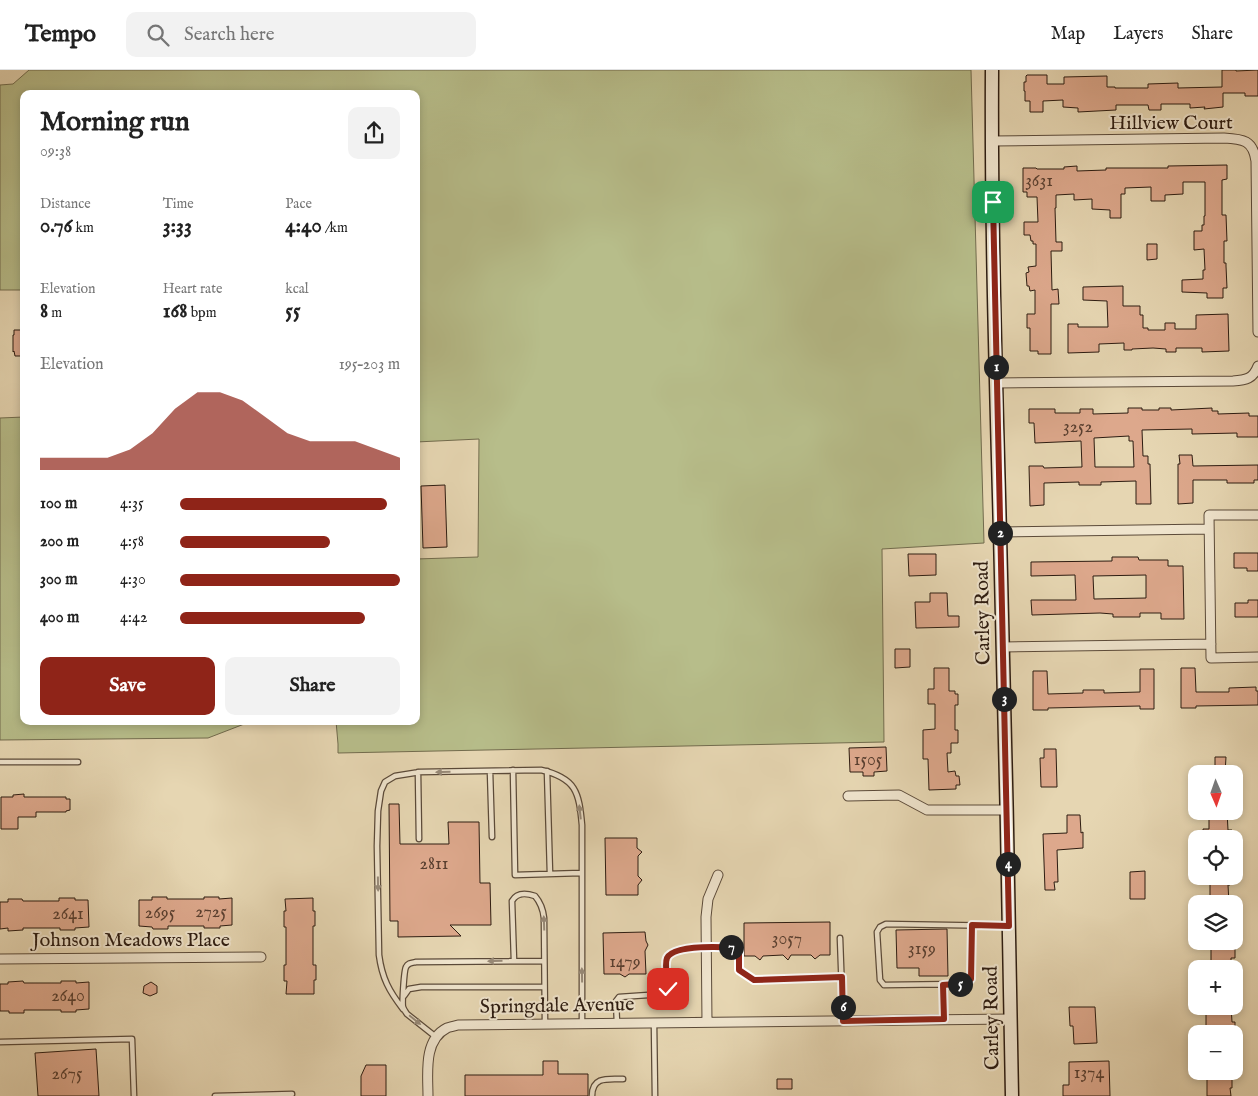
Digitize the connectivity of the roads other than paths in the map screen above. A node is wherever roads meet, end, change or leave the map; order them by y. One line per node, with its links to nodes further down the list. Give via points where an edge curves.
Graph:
1 (992, 70): 2 (street, Carley Road)
2 (992, 141): 3 (street, Hillview Court, via 1224,138 1248,143 1256,161); 5 (street, Carley Road)
3 (1258, 332)
4 (1258, 366): 5 (street, via 1251,377 1233,381)
5 (996, 383): 8 (street, Carley Road)
6 (1258, 515): 7 (street, via 1209,515)
7 (1209, 529): 8 (street); 9 (street)
8 (1000, 532): 10 (street, Carley Road)
9 (1211, 644): 10 (street); 11 (street, via 1211,658)
10 (1003, 647): 19 (street, Carley Road)
11 (1258, 657)
12 (0, 762): 13 (lane)
13 (78, 762)
14 (513, 770): 15 (lane); 16 (lane); 23 (lane, via 515,874)
15 (490, 771): 17 (lane, one-way to 17); 20 (lane)
16 (547, 771): 22 (lane, one-way to 16, via 582,825 577,795 565,779); 23 (lane)
17 (418, 772): 21 (lane); 37 (lane, one-way to 37, via 395,776 385,782 378,811 381,967 387,987)
18 (848, 796): 19 (street, via 899,796 927,810)
19 (1007, 810): 26 (street, Carley Road)
20 (492, 838)
21 (419, 840)
22 (581, 873): 23 (lane); 45 (lane, one-way to 22)
23 (550, 874)
24 (718, 875): 28 (street, via 708,899)
25 (972, 925): 26 (lane); 34 (lane, via 971,979 960,984); 34 (lane, via 886,924 877,932 880,980 884,984)
26 (1009, 926): 38 (street, Carley Road)
27 (840, 938): 33 (lane)
28 (706, 946): 33 (lane, via 739,948 739,970 754,980); 41 (street); 42 (lane, via 669,955 666,959 668,989 663,994 618,997)
29 (261, 957): 30 (street, Johnson Meadows Place)
30 (0, 959)
31 (544, 960): 32 (lane); 32 (lane, one-way to 32, via 544,918 540,901 535,896 520,894 512,901); 35 (lane)
32 (514, 961): 36 (lane, one-way to 36, via 410,963 404,972)
33 (842, 977): 40 (lane)
34 (943, 985): 39 (lane)
35 (544, 987): 36 (lane, via 421,987 409,989); 44 (lane)
36 (404, 997): 37 (lane)
37 (404, 1009): 46 (lane, one-way to 46)
38 (1011, 1018): 39 (street, Springdale Avenue); 55 (street, Carley Road)
39 (944, 1019): 40 (street, Springdale Avenue)
40 (843, 1021): 41 (street, Springdale Avenue)
41 (707, 1022): 43 (street, Springdale Avenue)
42 (617, 1023): 43 (street, Springdale Avenue); 45 (street, Springdale Avenue)
43 (654, 1023): 54 (lane)
44 (545, 1024): 45 (street, Springdale Avenue); 46 (street, Springdale Avenue, via 458,1025 445,1029)
45 (582, 1024)
46 (436, 1038): 52 (street, via 428,1061)
47 (0, 1042): 50 (lane, via 132,1040)
48 (623, 1079): 53 (lane, via 598,1081)
49 (292, 1094): 51 (lane)
50 (134, 1096)
51 (215, 1096)
52 (428, 1096)
53 (592, 1096)
54 (656, 1096)
55 (1012, 1096)

